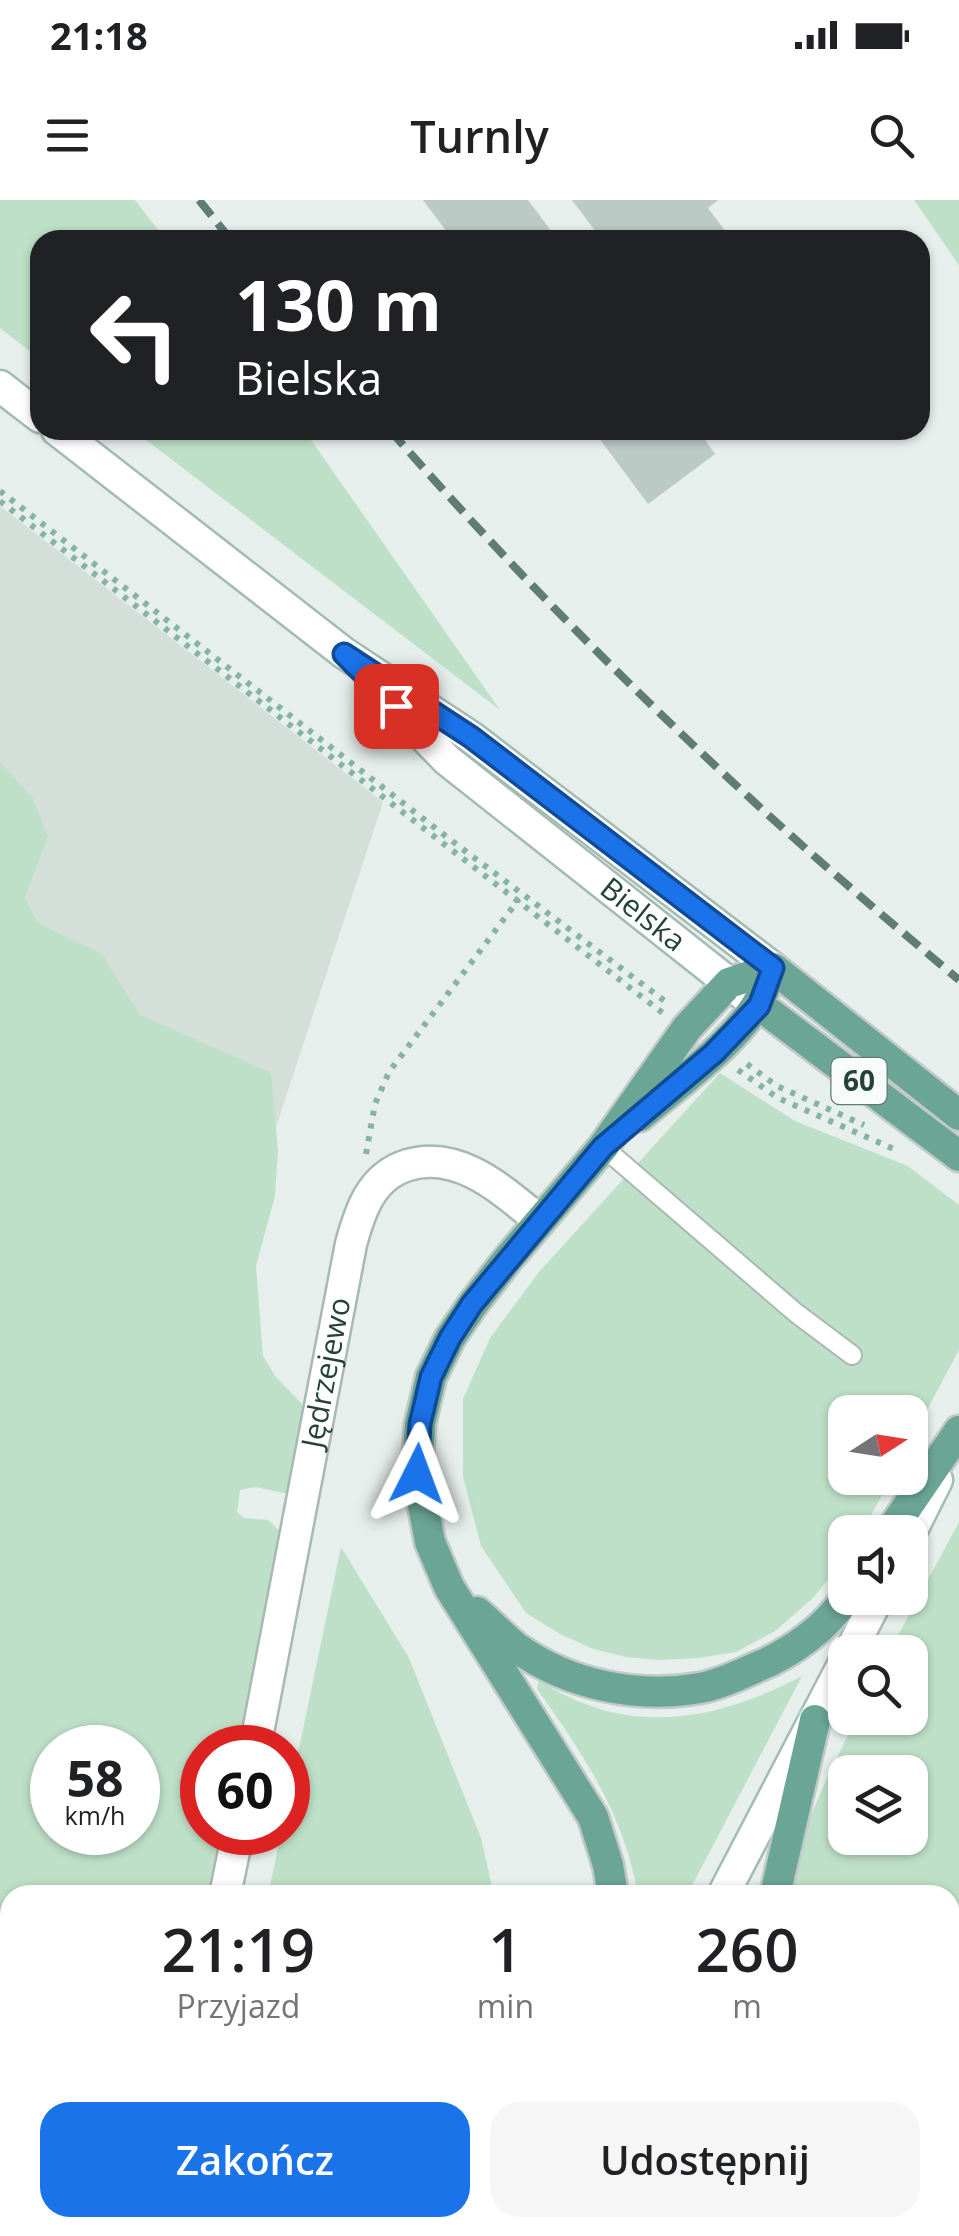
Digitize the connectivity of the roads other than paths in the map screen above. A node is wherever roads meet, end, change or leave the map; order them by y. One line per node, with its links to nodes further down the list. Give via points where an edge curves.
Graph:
1 (0, 386): 2 (main road)
2 (30, 409)
3 (70, 440): 4 (main road, Bielska / 60)
4 (344, 654): 5 (main road, Bielska / 60, via 471,737); 6 (main road, Bielska / 60, via 447,760)
5 (773, 968): 6 (main road); 7 (main road); 8 (main road, Bielska / 60)
6 (728, 983): 7 (main road, Bielska / 60); 9 (main road)
7 (759, 1006): 9 (main road); 10 (main road, Bielska / 60)
8 (959, 1115)
9 (603, 1147): 11 (main road); 12 (lane)
10 (959, 1156)
11 (540, 1221): 16 (main road, via 472,1304 431,1377 417,1474 430,1542); 20 (main road, Jędrzejewo, via 486,1180 443,1161 398,1168 375,1186 351,1244)
12 (852, 1355)
13 (959, 1434): 14 (main road); 15 (main road)
14 (902, 1515)
15 (919, 1515)
16 (449, 1586): 17 (main road, via 518,1648 582,1680 621,1690 702,1688 781,1657); 23 (main road, via 592,1817)
17 (835, 1615)
18 (828, 1695): 19 (main road)
19 (815, 1720): 24 (main road); 25 (main road)
20 (259, 1725)
21 (234, 1855): 22 (main road)
22 (228, 1885)
23 (611, 1885)
24 (727, 1885)
25 (777, 1885)

